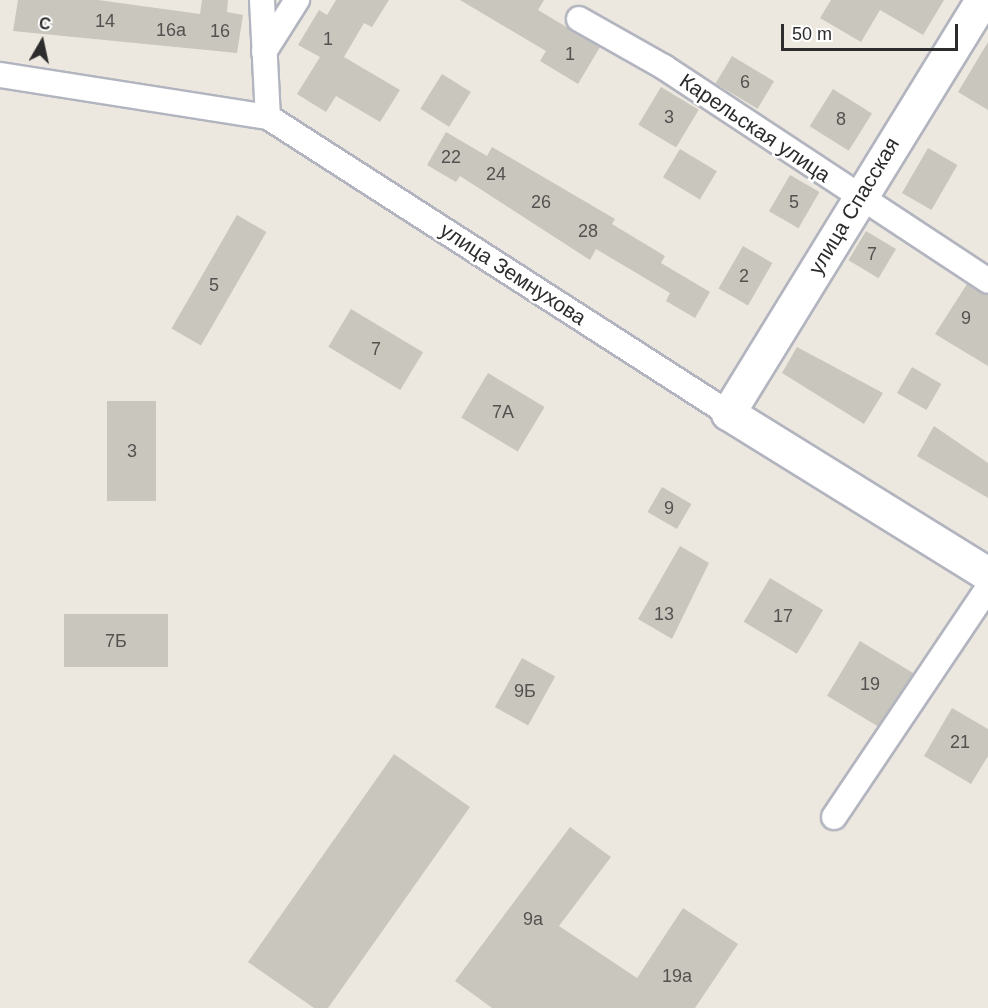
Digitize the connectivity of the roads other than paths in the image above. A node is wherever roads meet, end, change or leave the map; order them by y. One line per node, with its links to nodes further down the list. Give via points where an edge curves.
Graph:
1 (262, 0): 5 (street)
2 (297, 0): 5 (street)
3 (981, 3): 8 (street, улица Спасская)
4 (579, 18): 8 (street, Карельская улица, via 664,67)
5 (264, 52): 7 (street)
6 (0, 75): 7 (street, улица Земнухова)
7 (268, 117): 10 (street, улица Земнухова)
8 (857, 197): 9 (street, Карельская улица); 10 (street, улица Спасская)
9 (988, 281)
10 (728, 413): 11 (street, улица Земнухова)
11 (988, 574)
12 (988, 588): 13 (street)
13 (834, 818)

